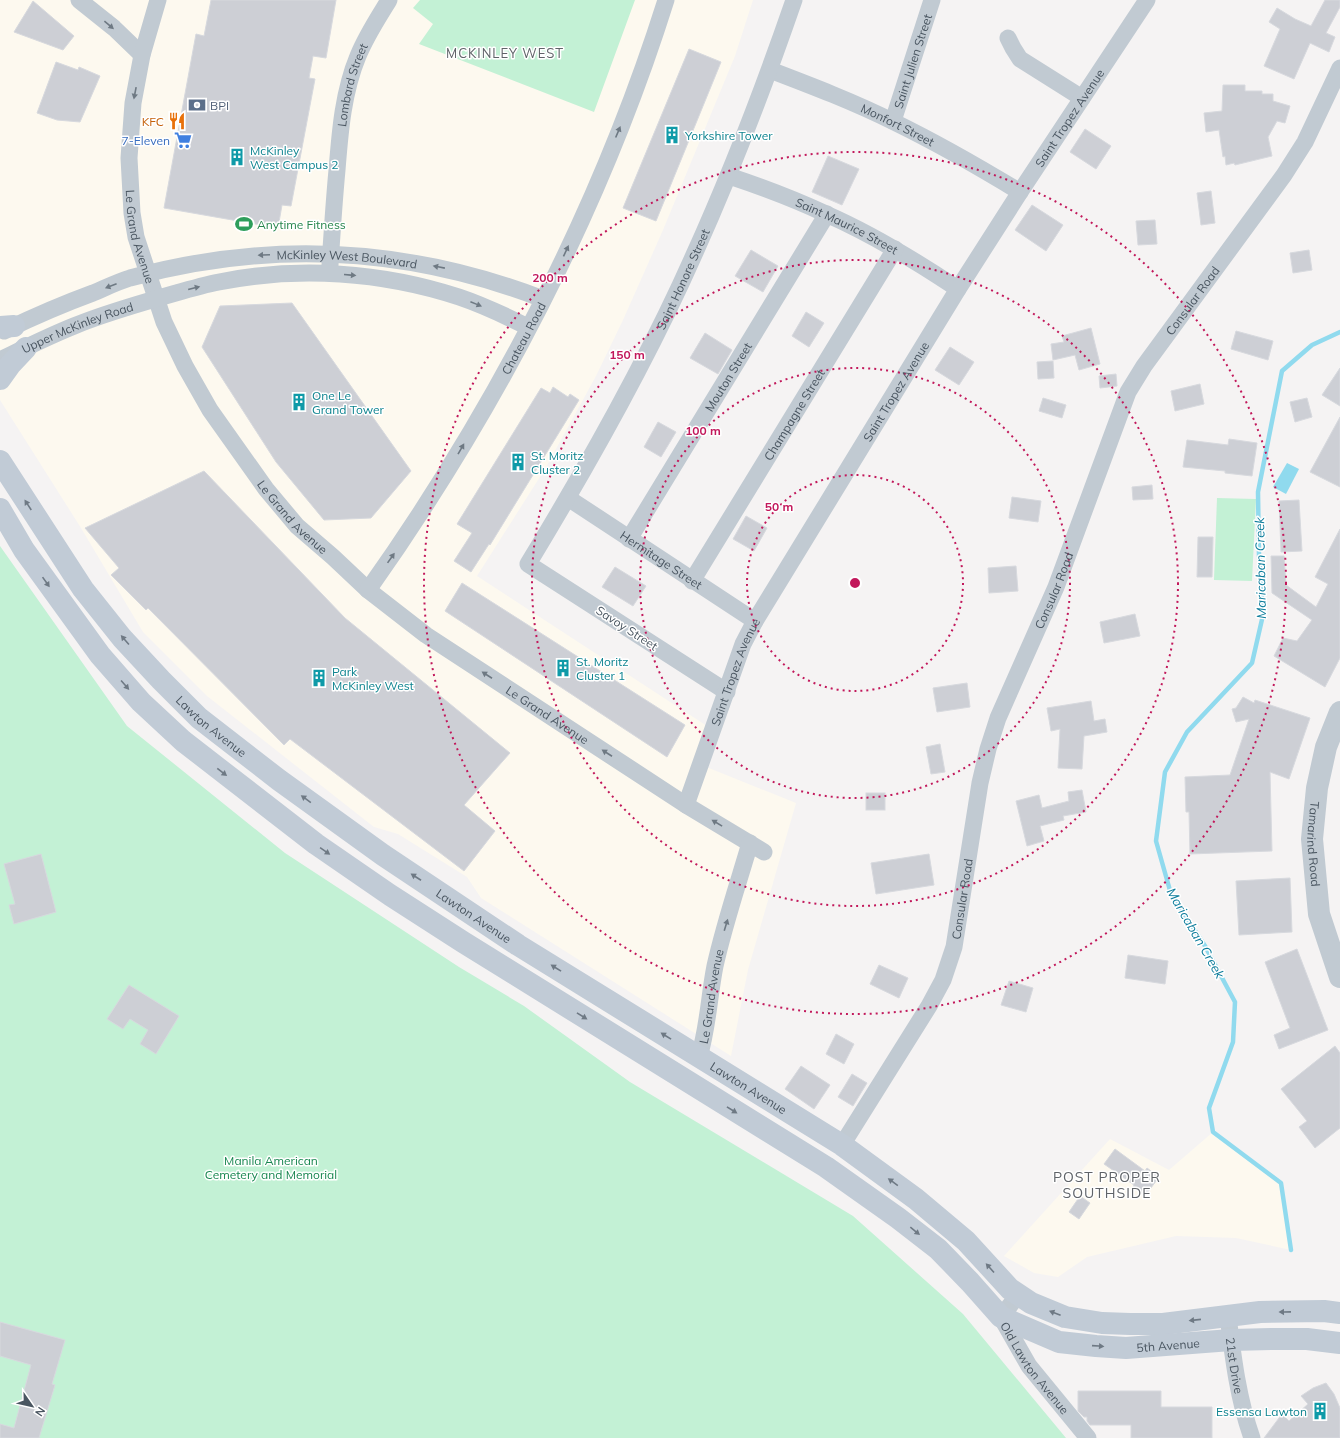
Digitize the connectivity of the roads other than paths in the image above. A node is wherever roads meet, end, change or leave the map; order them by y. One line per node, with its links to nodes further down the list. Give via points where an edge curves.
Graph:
1 (79, 0): 9 (street, one-way to 9)
2 (158, 0): 9 (street, Le Grand Avenue)
3 (389, 0): 18 (street, Lombard Street, via 360,50 349,86 340,127)
4 (666, 0): 23 (street, Chateau Road, one-way to 4, via 590,199 625,114)
5 (794, 0): 11 (street, Saint Honore Street)
6 (932, 0): 13 (street, Saint Julien Street)
7 (1147, 0): 12 (street, Saint Tropez Avenue)
8 (1008, 38): 12 (street, via 1020,59)
9 (142, 55): 20 (street, Le Grand Avenue, one-way to 20, via 133,104 129,158 132,213 138,248)
10 (1340, 68): 42 (street, Consular Road, via 1305,142 1284,175 1144,366 1128,392 1056,587 998,718 980,783 954,947 942,980 929,1006)
11 (770, 70): 13 (street, Monfort Street); 14 (street, Saint Honore Street)
12 (1082, 98): 15 (street, Saint Tropez Avenue)
13 (893, 121): 15 (street, Monfort Street)
14 (729, 176): 16 (street, Saint Maurice Street); 30 (street, Saint Honore Street, via 654,340)
15 (1020, 192): 21 (street, Saint Tropez Avenue)
16 (827, 214): 17 (street, Saint Maurice Street); 32 (street, Mouton Street)
17 (895, 249): 21 (street, Saint Maurice Street); 34 (street, Champagne Street)
18 (330, 254): 19 (street, Lombard Street); 20 (street, McKinley West Boulevard, one-way to 20, via 252,256); 23 (street, McKinley West Boulevard, one-way to 18, via 454,270 392,259)
19 (330, 273): 22 (street, McKinley West Boulevard, one-way to 19, via 184,290 256,276); 24 (street, McKinley West Boulevard, one-way to 24, via 374,277 417,285 460,297)
20 (148, 274): 22 (street, Le Grand Avenue); 25 (street, one-way to 25, via 121,282)
21 (958, 289): 36 (street, Saint Tropez Avenue)
22 (156, 299): 26 (street, Upper McKinley Road, via 76,325); 35 (street, Le Grand Avenue, via 185,366 210,410 266,489 297,526)
23 (543, 299): 24 (street, Chateau Road)
24 (528, 327): 35 (street, Chateau Road, one-way to 24, via 459,452)
25 (5, 329)
26 (26, 348): 27 (street, Upper McKinley Road); 28 (main road)
27 (0, 360)
28 (0, 379)
29 (2, 462): 41 (main road, Lawton Avenue, one-way to 29, via 518,944 383,855 199,718 122,638 83,589)
30 (568, 498): 32 (street, Hermitage Street); 33 (street, Saint Honore Street)
31 (0, 509): 46 (main road, one-way to 46, via 24,550 100,655 141,702 183,741 354,871 463,942 826,1167 938,1249)
32 (629, 539): 34 (street, Hermitage Street)
33 (528, 564): 37 (street, Savoy Street)
34 (692, 581): 36 (street, Hermitage Street)
35 (368, 590): 39 (street, Le Grand Avenue, one-way to 35, via 426,635)
36 (755, 621): 37 (street, Saint Tropez Avenue, via 743,644)
37 (727, 692): 39 (street, Saint Tropez Avenue)
38 (1340, 712): 40 (street, Tamarind Road, via 1326,747 1317,788 1312,839 1319,914)
39 (686, 805): 41 (street, Le Grand Avenue, one-way to 39, via 721,941 757,847)
40 (1340, 977)
41 (699, 1057): 42 (main road, Lawton Avenue)
42 (842, 1145): 43 (main road, Lawton Avenue, one-way to 42, via 966,1241 916,1199)
43 (1018, 1295): 45 (main road, 5th Avenue, one-way to 43, via 1163,1324 1102,1323 1065,1317 1031,1304); 46 (street, Old Lawton Avenue)
44 (1340, 1313): 45 (main road, 5th Avenue, one-way to 45, via 1260,1312)
45 (1228, 1316): 47 (street, 21st Drive)
46 (1001, 1317): 47 (main road, 5th Avenue, one-way to 47, via 1059,1342 1074,1344 1126,1348); 49 (street, Old Lawton Avenue, via 1029,1366)
47 (1231, 1340): 48 (main road, 5th Avenue, via 1307,1339); 50 (street, 21st Drive, via 1246,1422)
48 (1340, 1343)
49 (1088, 1438)
50 (1252, 1438)

